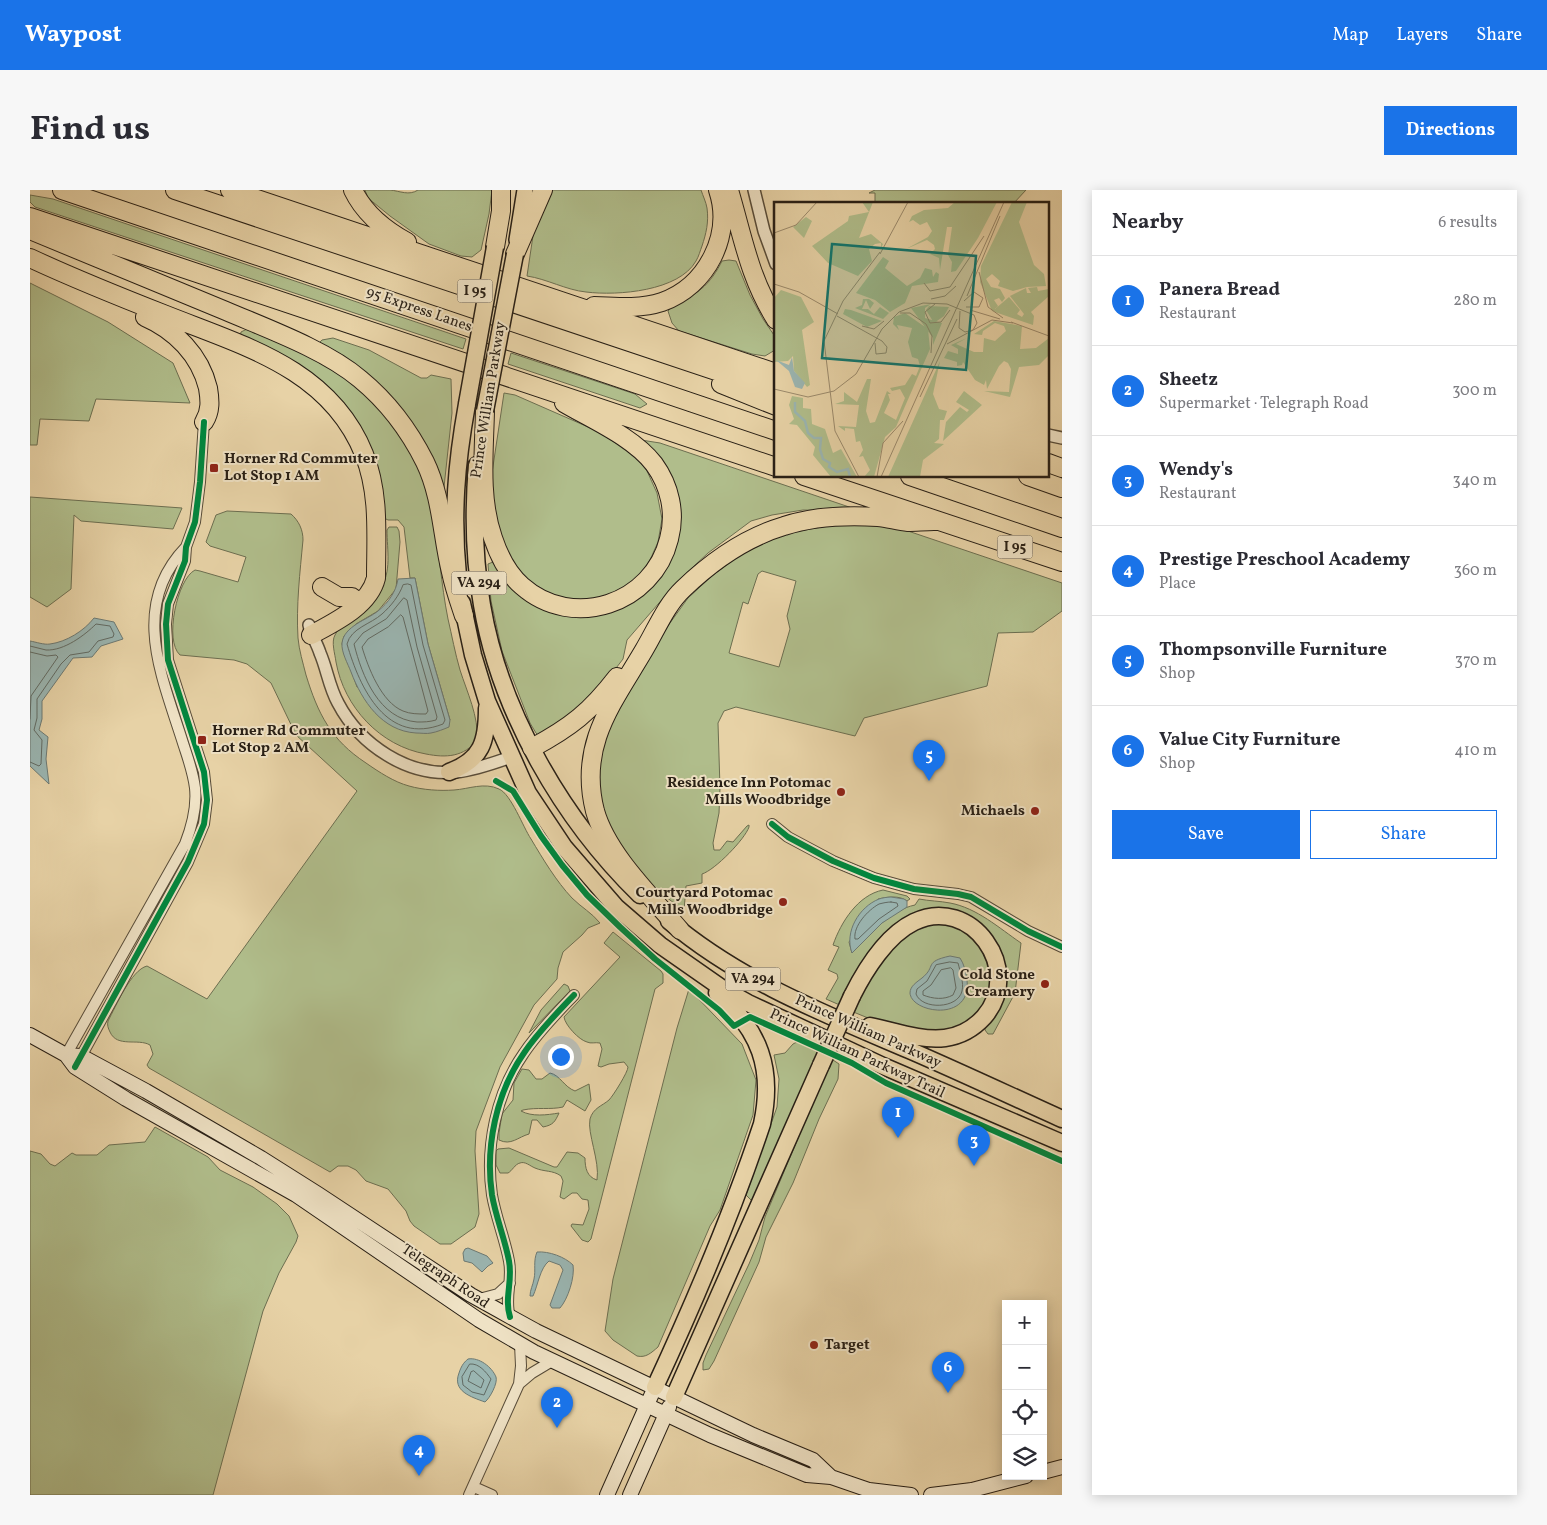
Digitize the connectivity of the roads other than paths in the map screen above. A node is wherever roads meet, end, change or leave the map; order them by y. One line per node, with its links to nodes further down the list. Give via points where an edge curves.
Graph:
1 (62, 190): 29 (highway, 95 Express Lanes)
2 (175, 190): 21 (highway, I 95)
3 (230, 190): 18 (highway)
4 (354, 190): 18 (highway, via 366,209 386,229)
5 (501, 190): 14 (highway)
6 (506, 190): 14 (main road, Prince William Parkway / VA 294)
7 (525, 190): 15 (main road, Prince William Parkway / VA 294)
8 (543, 190): 15 (highway)
9 (718, 190): 20 (highway, via 723,220 718,245 703,272 676,295 653,304 614,307 594,306)
10 (729, 190): 22 (highway, via 749,266)
11 (754, 190): 17 (street)
12 (30, 217): 24 (highway)
13 (30, 230): 49 (highway, via 320,353 360,378 404,426 426,465 438,500 451,573)
14 (495, 247): 49 (highway, Prince William Parkway / VA 294, bridge, via 459,450 456,484 456,550)
15 (515, 254): 27 (highway, Prince William Parkway / VA 294, bridge)
16 (30, 258): 19 (highway)
17 (774, 258)
18 (445, 261): 20 (highway)
19 (86, 284): 28 (highway, via 163,326 191,352 204,375 209,393 209,413); 45 (highway, via 274,359 326,397 358,439 372,477)
20 (535, 292): 23 (highway)
21 (547, 315): 25 (highway, I 95); 26 (highway)
22 (774, 317)
23 (774, 372)
24 (531, 384): 27 (highway, via 635,445 663,478 672,516 667,549 655,572 641,587 625,597 584,608 558,606 534,594 513,577 493,538 486,509); 33 (highway)
25 (774, 390)
26 (774, 405)
27 (485, 411): 52 (highway, Prince William Parkway / VA 294, via 475,495 478,577 496,663)
28 (204, 422): 43 (street, via 197,514)
29 (774, 430)
30 (1049, 435): 31 (street)
31 (1062, 438)
32 (1049, 463): 34 (highway)
33 (774, 466)
34 (1062, 468)
35 (810, 478): 40 (highway, I 95)
36 (916, 478): 41 (highway)
37 (944, 478): 41 (highway)
38 (1034, 478): 39 (highway)
39 (1062, 488)
40 (934, 520): 44 (highway, I 95); 48 (highway, via 908,522 880,517 831,516 777,528 747,541 712,563 681,591)
41 (1041, 521): 42 (highway)
42 (1062, 528)
43 (186, 547): 62 (street, via 164,578 154,623 158,664 193,775 196,797 193,822 185,844); 63 (street, via 185,561 168,604 166,650 204,772 204,824 188,862)
44 (1062, 562)
45 (376, 564): 47 (highway); 50 (highway, via 376,578 370,593 356,606)
46 (322, 587): 47 (highway, via 339,597)
47 (352, 597): 50 (highway)
48 (665, 614): 52 (highway, via 585,715 558,735); 56 (highway, via 606,714 595,742 592,797 606,838 619,858)
49 (464, 616): 51 (highway, Prince William Parkway / VA 294)
50 (316, 627): 54 (street, via 320,652 337,702 361,734 384,753 409,766 424,771)
51 (487, 701): 53 (highway, Prince William Parkway / VA 294); 54 (highway, via 487,729 481,748 468,763)
52 (532, 748): 53 (highway); 56 (highway, Prince William Parkway / VA 294, via 570,812 594,844 627,882)
53 (511, 758): 54 (street); 57 (highway, Prince William Parkway / VA 294, via 528,793 564,847 616,907)
54 (449, 772)
55 (772, 824): 58 (street, via 788,837 833,861 874,878 914,889 971,897)
56 (680, 930): 60 (highway, Prince William Parkway / VA 294, via 757,982)
57 (660, 945): 65 (highway, Prince William Parkway / VA 294, via 723,988 772,1015); 74 (highway, via 744,1020 761,1054 766,1095 762,1124 733,1207 696,1299)
58 (1062, 947)
59 (574, 995): 66 (street, via 523,1054 506,1085 495,1121 492,1188 510,1264)
60 (833, 1018): 64 (highway, Prince William Parkway / VA 294); 75 (highway, bridge, via 910,1034 939,1038 958,1035 979,1022 991,1007 998,986 997,964 988,944 975,929 945,916 924,918 905,927 865,971 852,996 821,1065)
61 (30, 1035): 62 (main road, Telegraph Road)
62 (66, 1055): 63 (main road, Telegraph Road)
63 (78, 1062): 67 (main road, Telegraph Road, via 146,1091 269,1163); 69 (main road, Telegraph Road, via 126,1099 289,1191)
64 (1062, 1119)
65 (1062, 1143)
66 (510, 1283): 68 (street, via 498,1294); 70 (street, via 507,1305)
67 (457, 1286): 68 (main road, Telegraph Road); 69 (main road)
68 (479, 1299): 70 (main road, Telegraph Road)
69 (448, 1300): 71 (main road, Telegraph Road)
70 (510, 1317): 74 (main road, Telegraph Road)
71 (520, 1344): 72 (main road, Telegraph Road); 73 (street)
72 (552, 1361): 73 (street); 76 (main road, Telegraph Road)
73 (519, 1384): 82 (street)
74 (655, 1387): 75 (main road, Telegraph Road); 76 (main road)
75 (674, 1397): 77 (main road); 80 (main road, Telegraph Road, via 813,1460)
76 (646, 1405): 77 (main road, Telegraph Road); 84 (main road)
77 (666, 1414): 80 (main road, Telegraph Road, via 807,1475); 85 (main road)
78 (1062, 1468): 79 (main road)
79 (1047, 1471)
80 (831, 1477): 86 (main road, Telegraph Road, via 869,1490)
81 (1011, 1480): 87 (main road)
82 (471, 1491): 83 (street)
83 (492, 1495)
84 (607, 1495)
85 (630, 1495)
86 (912, 1495)
87 (939, 1495)

